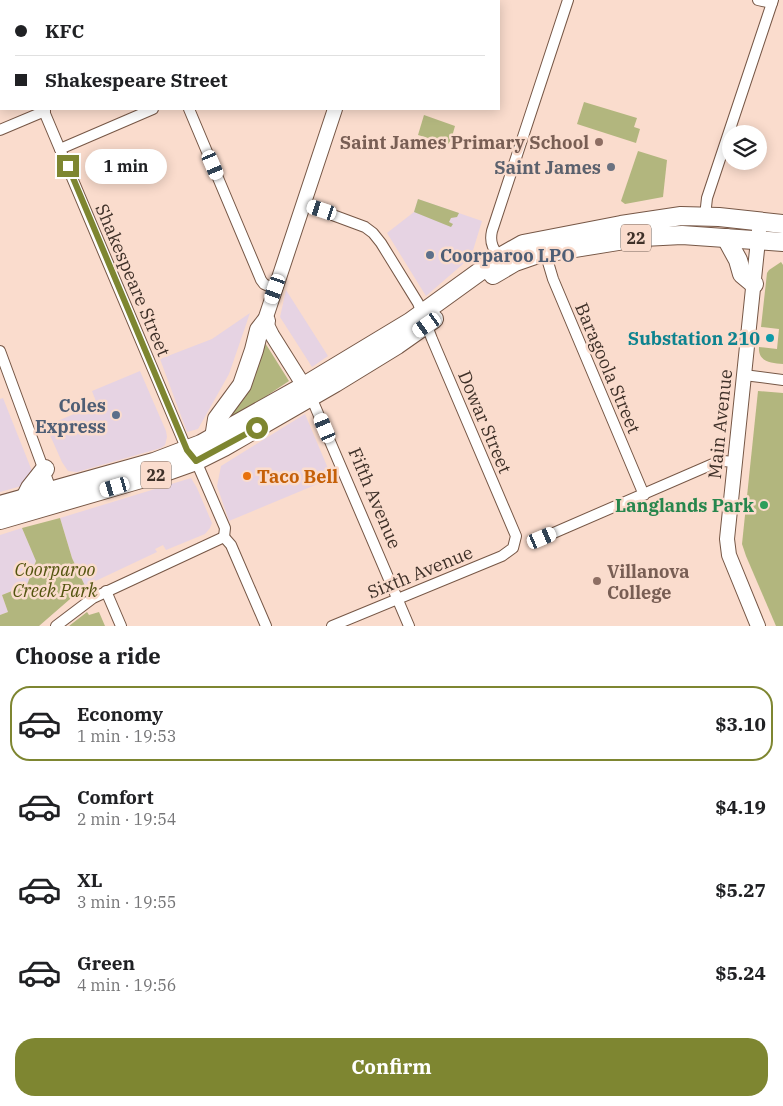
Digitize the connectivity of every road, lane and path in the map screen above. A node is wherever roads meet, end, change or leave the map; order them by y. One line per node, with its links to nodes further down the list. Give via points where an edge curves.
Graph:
1 (568, 0): 18 (street, via 492,231 491,243)
2 (758, 0): 3 (street)
3 (772, 2): 11 (street, via 707,198)
4 (44, 110): 8 (street); 9 (street, Shakespeare Street)
5 (151, 110): 9 (street)
6 (335, 110): 10 (street)
7 (191, 111): 20 (street, via 261,280)
8 (0, 130)
9 (60, 149): 28 (street, Shakespeare Street)
10 (303, 204): 20 (street); 21 (street, Dowar Street, via 360,224 373,233)
11 (704, 216): 12 (highway, 22); 18 (highway, 22, via 666,218 530,242 516,247)
12 (760, 221): 13 (highway, 22); 15 (street, Main Avenue)
13 (783, 224)
14 (726, 238): 15 (highway, 22); 17 (highway, 22, via 664,235); 19 (highway, via 742,274)
15 (758, 240): 16 (highway, 22); 19 (street, Main Avenue)
16 (783, 242)
17 (545, 252): 18 (highway, 22); 31 (street, Baragoola Street, via 553,279)
18 (503, 262): 21 (highway, 22)
19 (754, 284): 24 (street, Main Avenue)
20 (275, 289): 22 (street)
21 (425, 319): 26 (highway, 22, via 397,345); 38 (street, Dowar Street, via 513,528)
22 (266, 321): 26 (street); 27 (highway, via 259,330 242,385 217,419)
23 (0, 351): 30 (street)
24 (744, 375): 25 (street); 29 (street, Main Avenue)
25 (783, 380)
26 (307, 391): 27 (highway, 22); 28 (highway, 22, via 224,447); 40 (street, Fifth Avenue)
27 (214, 438): 28 (highway, 22)
28 (192, 456): 32 (highway, 22, via 164,472); 36 (street, Shakespeare Street, via 225,528)
29 (735, 462): 31 (street, via 715,463); 46 (street, Main Avenue, via 727,547)
30 (44, 469): 32 (street); 33 (highway)
31 (644, 495): 37 (street)
32 (54, 497): 33 (highway, 22); 35 (highway, 22)
33 (25, 498): 34 (highway, 22)
34 (0, 505)
35 (0, 520)
36 (224, 537): 39 (street); 43 (street, Shakespeare Street, via 231,545)
37 (542, 538)
38 (516, 543): 40 (street, Sixth Avenue, via 502,556)
39 (106, 591): 41 (street, via 83,604); 42 (street)
40 (397, 598): 44 (street, Sixth Avenue); 45 (street, Fifth Avenue)
41 (56, 626)
42 (120, 626)
43 (266, 626)
44 (332, 626)
45 (409, 626)
46 (758, 626)

